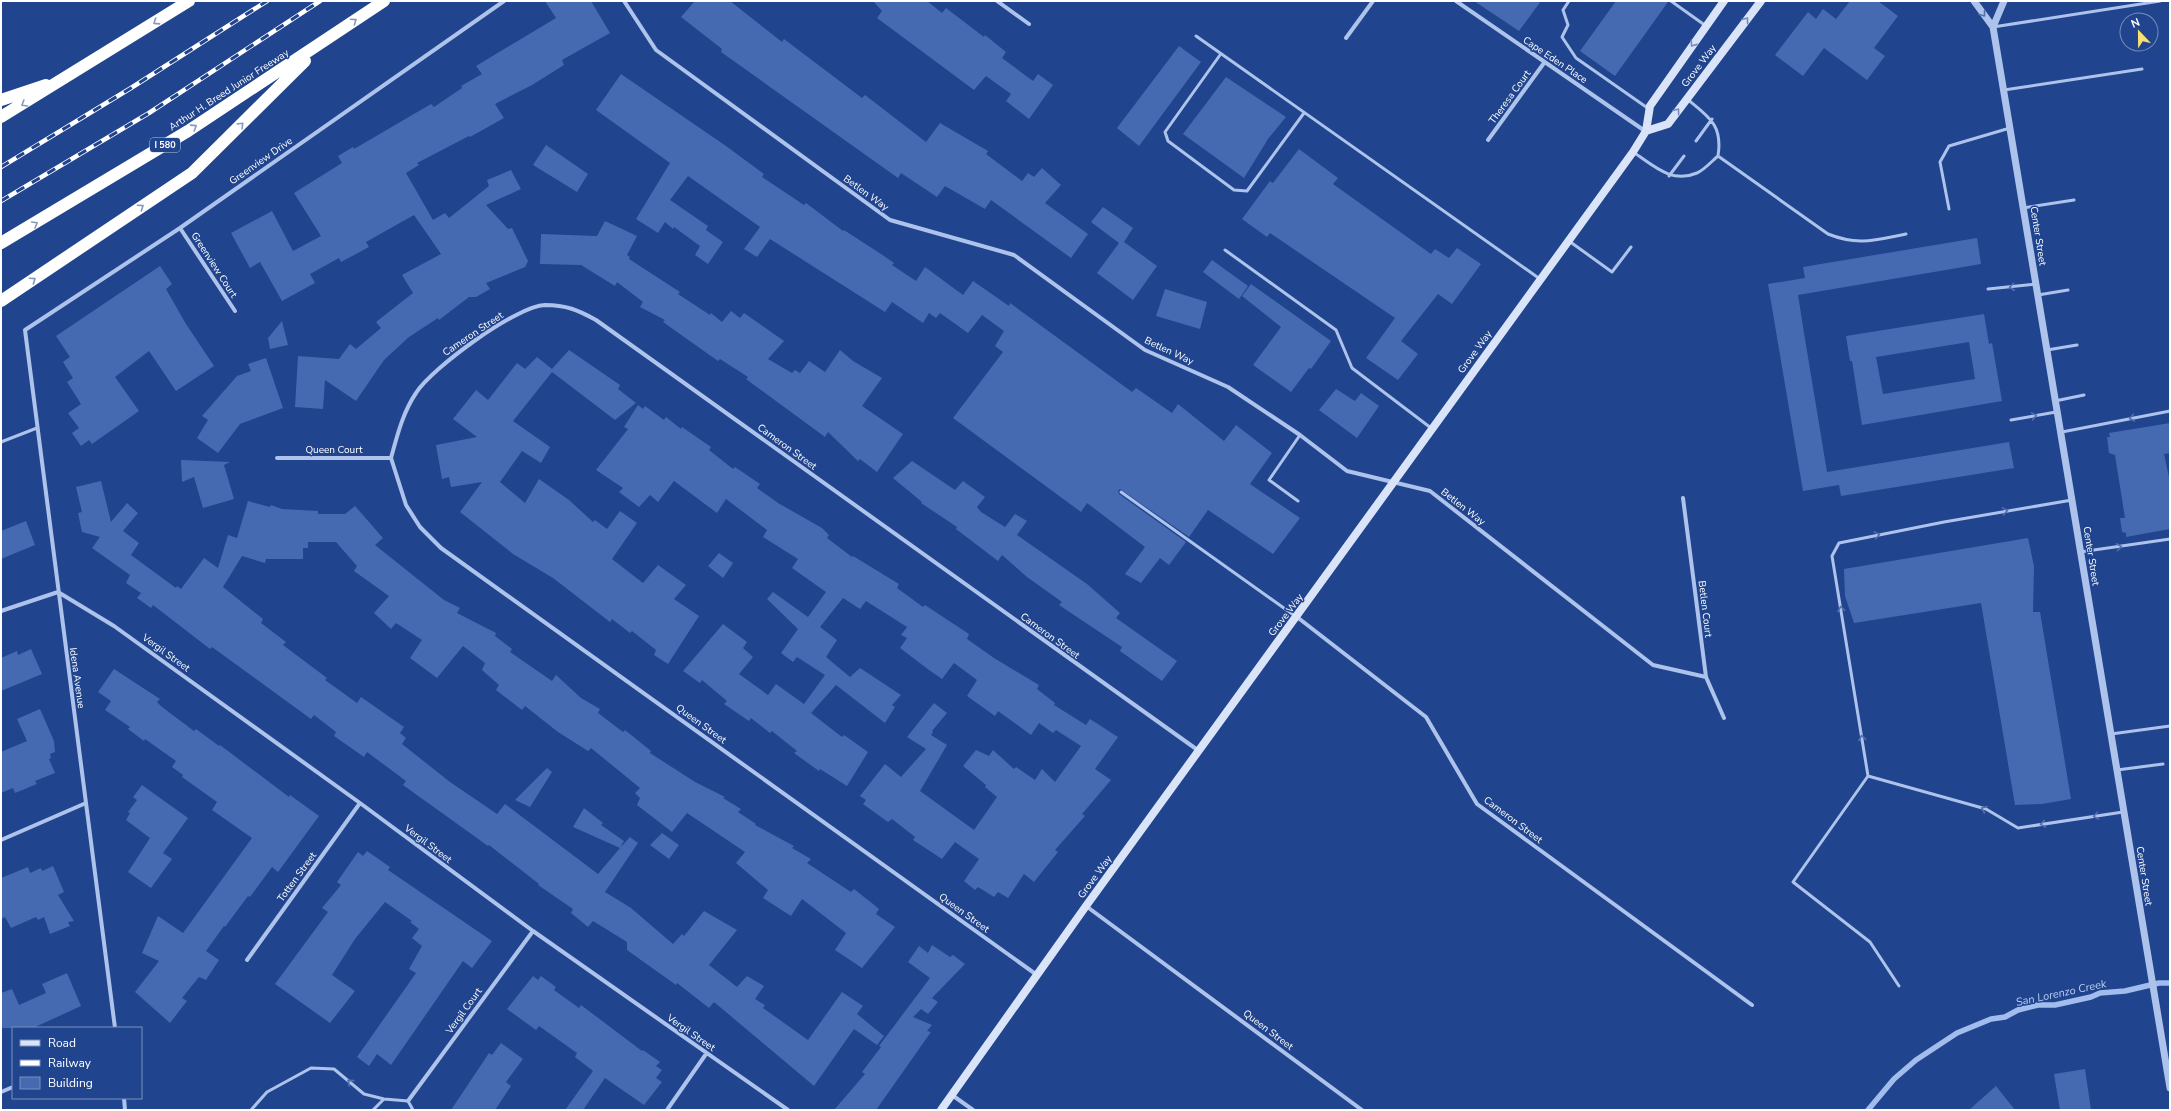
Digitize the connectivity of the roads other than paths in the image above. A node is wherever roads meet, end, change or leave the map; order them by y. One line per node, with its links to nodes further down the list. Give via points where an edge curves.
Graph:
1 (189, 1): 24 (highway, one-way to 24)
2 (384, 1): 20 (highway, Arthur H. Breed Junior Freeway / I 580, one-way to 2)
3 (504, 1): 43 (street, Greenview Drive)
4 (624, 1): 67 (street, Betlen Way, via 656,50 890,220 1014,255 1144,350 1228,387)
5 (997, 1): 15 (street)
6 (1373, 1): 19 (street)
7 (1456, 1): 22 (street, Cape Eden Place)
8 (1569, 1): 28 (lane, via 1563,10 1568,25 1562,37 1576,58)
9 (1671, 1): 16 (lane)
10 (1724, 1): 16 (main road, Grove Way)
11 (1761, 1): 26 (main road, Grove Way, one-way to 11)
12 (1974, 1): 17 (street, Center Street, one-way to 17)
13 (2004, 1): 17 (street)
14 (2160, 1): 17 (lane)
15 (1029, 24)
16 (1706, 26): 28 (main road, Grove Way, one-way to 28)
17 (1993, 27): 25 (street, Center Street)
18 (1196, 36): 21 (lane)
19 (1346, 38)
20 (325, 42): 46 (highway, Arthur H. Breed Junior Freeway / I 580, one-way to 20, via 181,135); 54 (highway, one-way to 20, via 192,173)
21 (1220, 55): 29 (lane); 29 (lane, via 1165,132 1168,141 1234,190 1247,191)
22 (1544, 63): 33 (street, Cape Eden Place); 34 (street, Theresa Court)
23 (2142, 69): 25 (lane)
24 (70, 76): 27 (highway); 30 (highway, one-way to 30)
25 (2004, 90): 32 (street, Center Street)
26 (1687, 98): 31 (lane); 33 (main road, Grove Way, one-way to 26, via 1668,124)
27 (1, 100)
28 (1649, 110): 33 (main road, Grove Way)
29 (1304, 113): 49 (lane)
30 (1, 117)
31 (1712, 119): 35 (lane); 38 (lane, via 1720,143)
32 (2010, 128): 41 (street, Center Street); 42 (lane, via 1949,146 1940,162)
33 (1646, 131): 36 (main road, Grove Way)
34 (1488, 140)
35 (1696, 141)
36 (1633, 152): 39 (lane); 45 (main road, Grove Way)
37 (1684, 156): 39 (lane)
38 (1718, 156): 39 (lane, via 1697,173 1680,177); 44 (lane, via 1828,234 1845,241 1870,241)
39 (1669, 176)
40 (2074, 200): 41 (lane)
41 (2023, 208): 50 (street, Center Street)
42 (1949, 209)
43 (180, 228): 55 (street, Greenview Court); 56 (street, Greenview Drive)
44 (1906, 234)
45 (1568, 240): 47 (lane, via 1612,272); 49 (main road, Grove Way)
46 (1, 243)
47 (1631, 247)
48 (1225, 250): 65 (lane, via 1336,330 1352,368)
49 (1540, 279): 65 (main road, Grove Way)
50 (2036, 284): 51 (lane, one-way to 51); 53 (street, Center Street)
51 (1988, 289)
52 (2068, 290): 53 (lane)
53 (2038, 295): 58 (street, Center Street)
54 (1, 301)
55 (235, 311)
56 (25, 330): 64 (street, Idena Avenue)
57 (2077, 346): 58 (lane)
58 (2047, 350): 60 (street, Center Street)
59 (2084, 395): 60 (lane)
60 (2055, 401): 62 (street, Center Street)
61 (2170, 411): 66 (lane, one-way to 66)
62 (2057, 412): 63 (lane, one-way to 62); 66 (street, Center Street)
63 (2011, 420)
64 (37, 428): 68 (lane); 78 (street, Idena Avenue)
65 (1432, 429): 71 (main road, Grove Way)
66 (2061, 432): 74 (street, Center Street)
67 (1300, 435): 71 (street, Betlen Way, via 1350,473); 75 (lane, via 1269,480)
68 (1, 442)
69 (277, 458): 70 (street, Queen Court)
70 (390, 458): 85 (street, Cameron Street, via 399,427 416,393 441,365 515,315 543,305 573,308 596,320); 96 (street, Queen Street, via 406,504 420,527 441,548)
71 (1394, 483): 80 (main road, Grove Way); 81 (street, Betlen Way, via 1430,491 1653,665)
72 (1121, 492): 80 (lane)
73 (1683, 498): 81 (street, Betlen Court)
74 (2072, 500): 77 (street, Center Street); 88 (lane, one-way to 74, via 1832,556 1839,543)
75 (1298, 501)
76 (2170, 539): 77 (lane, one-way to 76)
77 (2080, 552): 84 (street, Center Street)
78 (58, 592): 79 (street); 89 (street, Idena Avenue); 90 (street, Vergil Street, via 114,626)
79 (1, 611)
80 (1297, 617): 85 (main road, Grove Way); 98 (street, Cameron Street, via 1426,717 1477,804)
81 (1706, 677): 82 (street, Betlen Court)
82 (1724, 718)
83 (2170, 726): 84 (lane)
84 (2111, 734): 87 (street, Center Street)
85 (1199, 751): 93 (main road, Grove Way)
86 (2163, 764): 87 (lane)
87 (2117, 770): 91 (street, Center Street)
88 (1868, 776): 91 (lane, one-way to 88, via 2018,828 1986,809); 97 (lane, via 1794,882 1870,942)
89 (86, 803): 92 (street); 99 (street, Idena Avenue)
90 (360, 803): 94 (street, Vergil Street); 95 (street, Totten Street)
91 (2124, 811): 102 (street, Center Street)
92 (1, 840)
93 (1086, 906): 96 (main road, Grove Way); 116 (street, Queen Street)
94 (533, 931): 100 (street, Vergil Street); 107 (street, Vergil Court)
95 (247, 960)
96 (1036, 975): 104 (main road, Grove Way)
97 (1899, 986)
98 (1752, 1005)
99 (115, 1027)
100 (706, 1054): 112 (street); 113 (street, Vergil Street)
101 (12, 1087): 103 (street)
102 (2170, 1088)
103 (1, 1092)
104 (952, 1095): 114 (main road, Grove Way); 115 (street)
105 (124, 1099): 108 (street)
106 (384, 1099): 107 (lane); 109 (lane, one-way to 109, via 364,1094 334,1069 311,1068 267,1092); 110 (lane)
107 (408, 1100): 111 (lane)
108 (125, 1110)
109 (251, 1110)
110 (373, 1110)
111 (413, 1110)
112 (667, 1110)
113 (788, 1110)
114 (941, 1110)
115 (973, 1110)
116 (1362, 1110)

